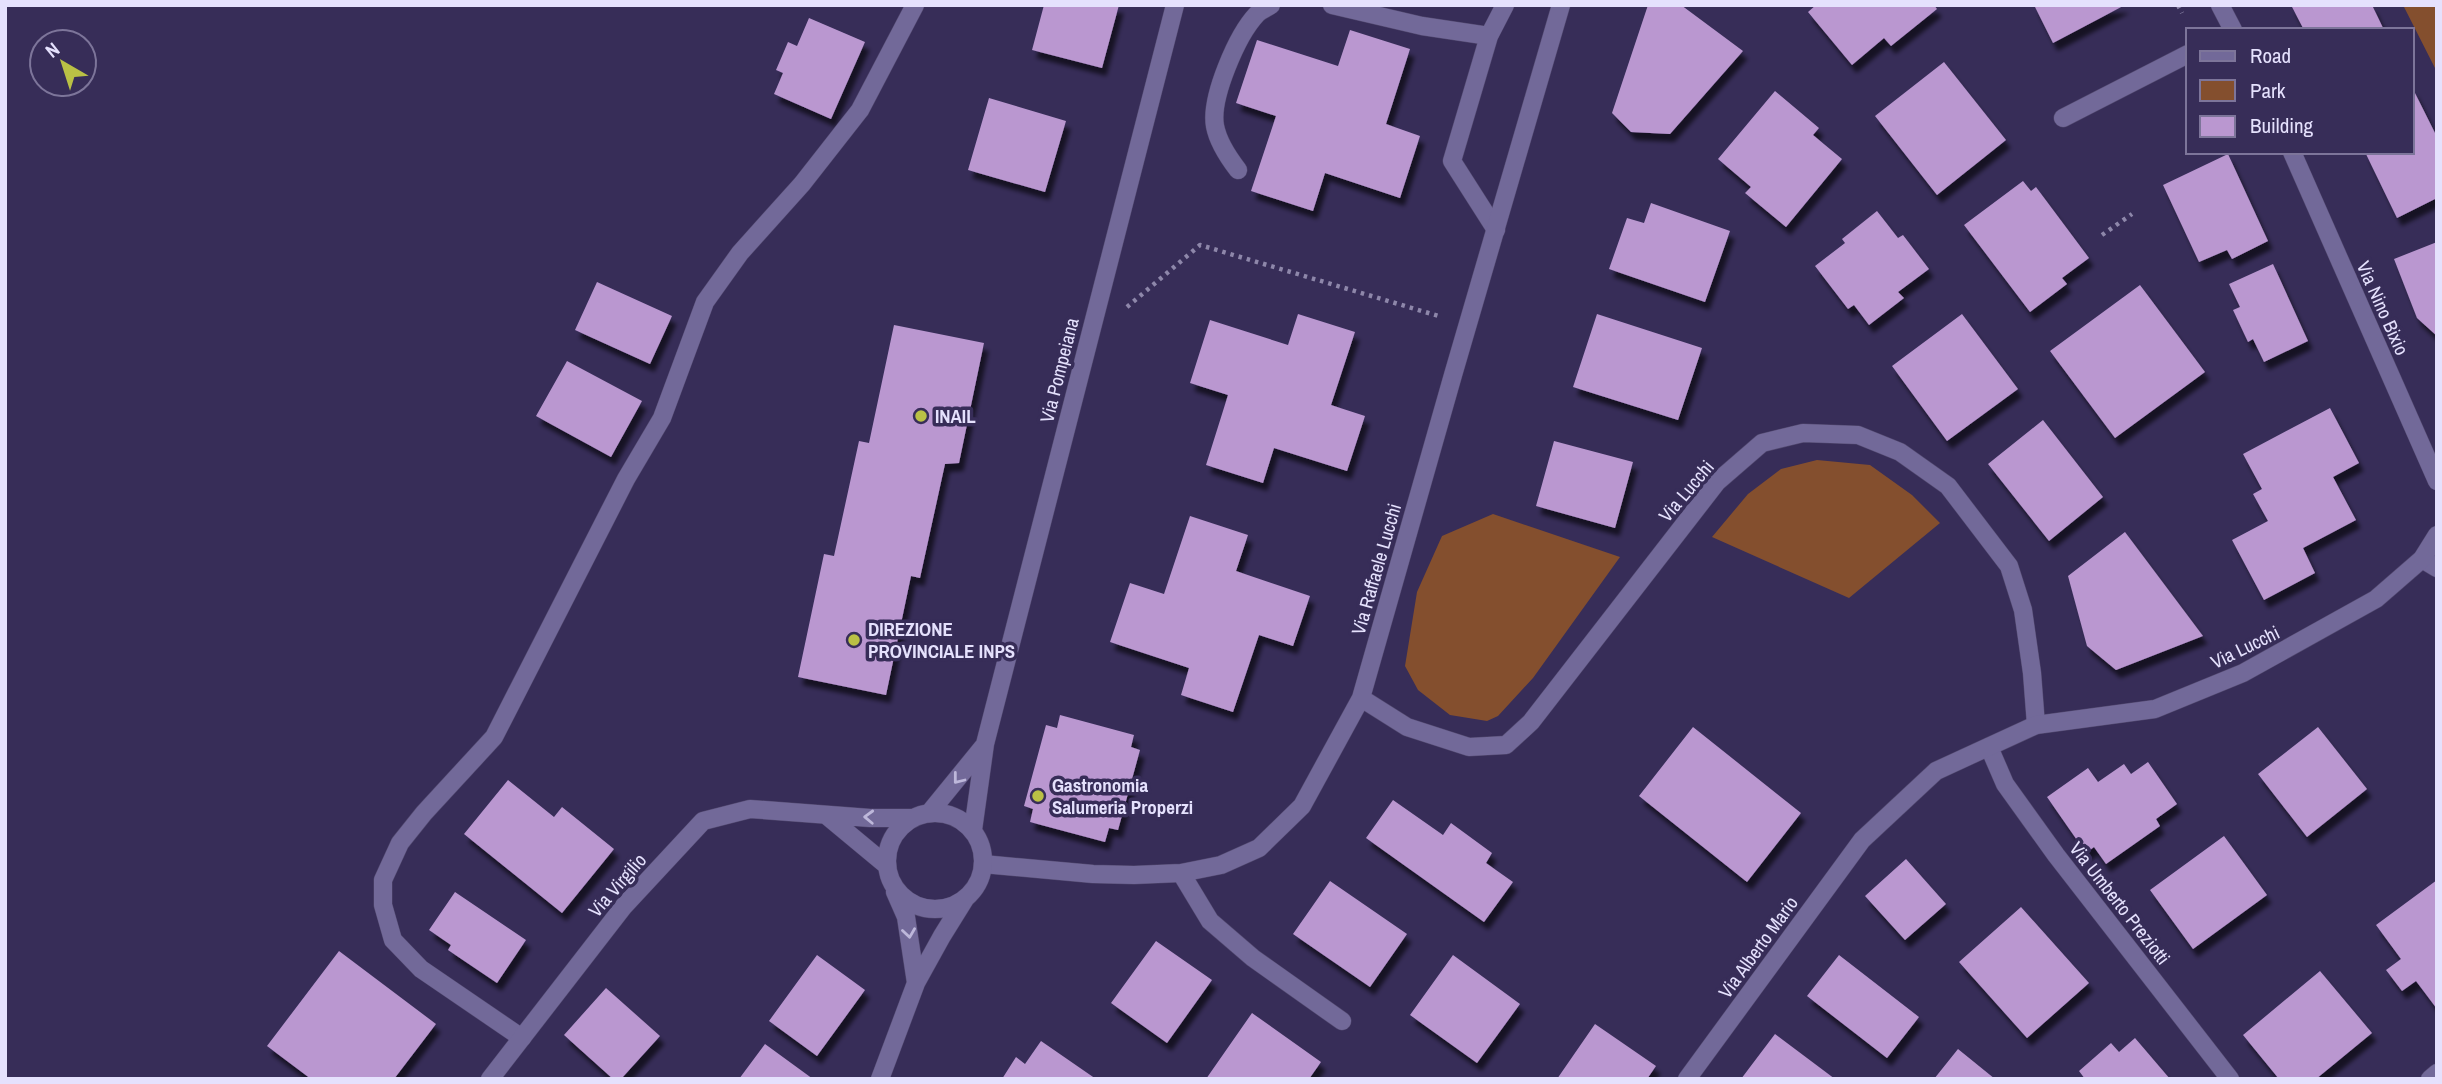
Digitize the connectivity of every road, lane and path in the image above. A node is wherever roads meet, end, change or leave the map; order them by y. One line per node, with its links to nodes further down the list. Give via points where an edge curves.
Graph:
1 (915, 5): 40 (street, via 860,110 740,253 705,302 662,418 494,737 424,813 400,844 383,880 383,905 393,940 421,969)
2 (1175, 5): 26 (street, Via Pompeiana)
3 (1271, 5): 15 (street, via 1258,13 1231,57 1214,104 1215,126 1225,153)
4 (1332, 5): 11 (street)
5 (1505, 5): 11 (street)
6 (1561, 5): 17 (street, Via Raffaele Lucchi)
7 (2178, 5): 9 (path)
8 (2220, 5): 10 (street)
9 (2182, 13)
10 (2232, 28)
11 (1489, 36): 17 (street, via 1452,162)
12 (2186, 55): 13 (street)
13 (2063, 118)
14 (2293, 154): 21 (street, Via Nino Bixio)
15 (1238, 170)
16 (2132, 214): 18 (path)
17 (1496, 230): 24 (street, Via Raffaele Lucchi)
18 (2102, 235)
19 (1126, 308): 20 (path, via 1200,245)
20 (1443, 317)
21 (2437, 481)
22 (2437, 535): 23 (street, Via Lucchi)
23 (2429, 563): 25 (street, Via Lucchi, via 2243,673 2155,709)
24 (1361, 698): 25 (street, Via Lucchi, via 1407,727 1469,747 1506,745 1531,722 1717,482 1762,443 1802,433 1858,435 1900,452 1948,486 2009,566 2023,610); 35 (street, Via Raffaele Lucchi, via 1294,814 1259,848 1221,865)
25 (2036, 726): 27 (street, Via Lucchi)
26 (985, 744): 28 (street, Via Pompeiana, one-way to 28); 31 (street, Via Pompeiana)
27 (1989, 747): 32 (street, Via Lucchi, via 1936,771); 45 (street, Via Umberto Preziotti, via 2005,784 2056,855)
28 (930, 812): 30 (street); 31 (street, via 946,813)
29 (827, 815): 30 (street, Via Virgilio, one-way to 29); 33 (street); 40 (street, Via Virgilio, via 750,809 703,821 624,906)
30 (912, 818): 33 (street, via 888,845)
31 (973, 830): 34 (street)
32 (1862, 840): 44 (street, Via Alberto Mario)
33 (885, 864): 36 (street)
34 (984, 864): 35 (street, Via Raffaele Lucchi, via 1050,872); 37 (street, via 978,883)
35 (1181, 873): 39 (street, via 1210,921 1253,958)
36 (892, 886): 37 (street, via 908,902 929,909 948,908); 38 (street, one-way to 38, via 906,917)
37 (966, 898): 38 (street)
38 (916, 983): 43 (street)
39 (1342, 1021)
40 (522, 1038): 42 (street, Via Virgilio)
41 (2437, 1073): 46 (street)
42 (490, 1079)
43 (880, 1079)
44 (1687, 1079)
45 (2230, 1079)
46 (2430, 1079)

